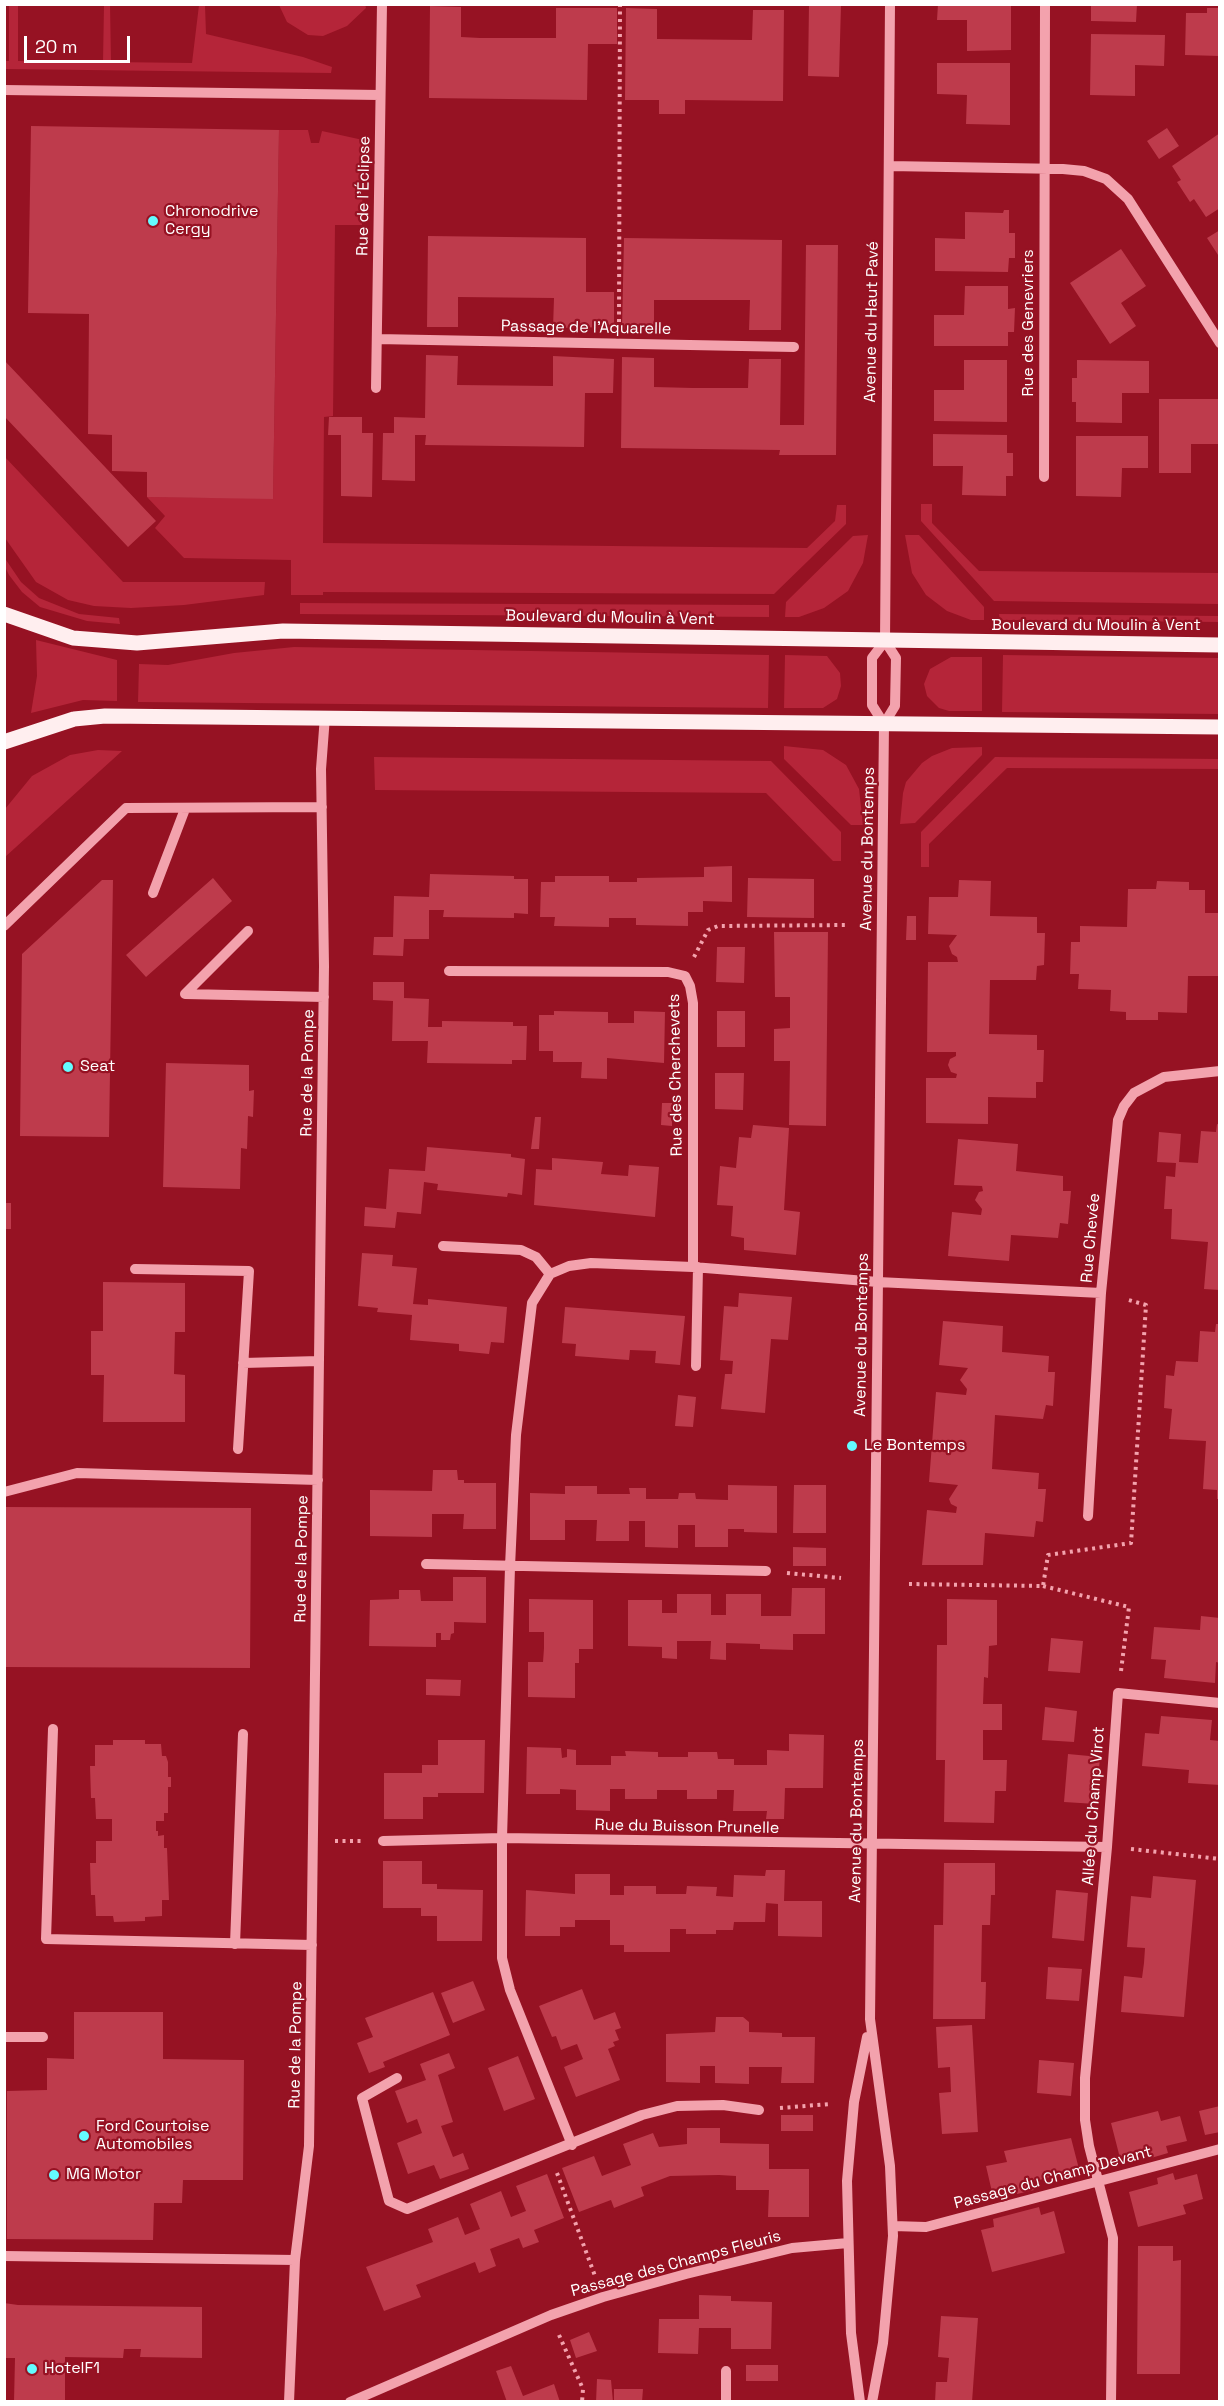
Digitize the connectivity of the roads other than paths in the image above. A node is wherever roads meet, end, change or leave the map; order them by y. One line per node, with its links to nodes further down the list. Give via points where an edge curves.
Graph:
1 (382, 4): 5 (street, Rue de l'Éclipse)
2 (890, 4): 6 (street, Avenue du Haut Pavé)
3 (1045, 4): 7 (street, Rue des Genevriers)
4 (4, 90): 5 (street)
5 (380, 95): 8 (street, Rue de l'Éclipse)
6 (889, 166): 7 (street); 14 (street, Avenue du Haut Pavé)
7 (1044, 169): 9 (street, via 1084,171 1115,186 1128,200); 12 (street, Rue des Genevriers)
8 (377, 339): 10 (street, Passage de l'Aquarelle); 11 (street, Rue de l'Éclipse)
9 (1220, 343)
10 (794, 347)
11 (376, 388)
12 (1044, 477)
13 (4, 614): 14 (main road, Boulevard du Moulin à Vent, via 73,638 137,643 283,631)
14 (885, 641): 15 (main road, Boulevard du Moulin à Vent); 17 (street, via 896,658 895,706); 17 (street, via 872,657 872,705)
15 (1220, 645)
16 (325, 716): 17 (main road); 19 (main road, via 90,717); 20 (street, Rue de la Pompe)
17 (884, 724): 18 (main road); 32 (street, Avenue du Bontemps)
18 (1220, 728)
19 (4, 742)
20 (322, 807): 21 (street); 26 (street, Rue de la Pompe)
21 (184, 809): 22 (street); 23 (street, via 126,808)
22 (153, 893)
23 (4, 926)
24 (248, 931): 26 (street, via 185,994)
25 (449, 971): 29 (street, Rue des Cherchevets, via 668,972 685,976 693,1003)
26 (324, 997): 34 (street, Rue de la Pompe)
27 (1220, 1071): 33 (street, Rue Chevée, via 1164,1077 1134,1093 1124,1106 1118,1120)
28 (443, 1246): 31 (street, via 521,1250 536,1257)
29 (696, 1267): 31 (street, via 591,1263 569,1266); 32 (street); 36 (street, Rue des Cherchevets)
30 (135, 1269): 35 (street, via 249,1271)
31 (549, 1275): 42 (street, via 532,1303 516,1435)
32 (878, 1282): 33 (street, Rue Chevée); 49 (street, Avenue du Bontemps)
33 (1101, 1293): 40 (street)
34 (319, 1360): 35 (street); 38 (street, Rue de la Pompe)
35 (243, 1363): 37 (street)
36 (696, 1366)
37 (238, 1449)
38 (318, 1480): 39 (street, via 77,1473); 52 (street, Rue de la Pompe)
39 (4, 1492)
40 (1088, 1516)
41 (426, 1564): 42 (street)
42 (510, 1566): 43 (street); 47 (street)
43 (766, 1571)
44 (1220, 1703): 50 (street, Allée du Champ Virot, via 1118,1693)
45 (53, 1729): 51 (street, via 46,1939)
46 (243, 1734): 51 (street)
47 (502, 1838): 48 (street, Rue du Buisson Prunelle); 49 (street, Rue du Buisson Prunelle); 58 (street, via 502,1958 510,1990)
48 (383, 1841)
49 (872, 1845): 50 (street, Rue du Buisson Prunelle); 53 (street, Avenue du Bontemps)
50 (1107, 1847): 60 (street, Allée du Champ Virot, via 1085,2120)
51 (235, 1944): 52 (street)
52 (312, 1945): 64 (street, Rue de la Pompe, via 309,2146)
53 (870, 2019): 61 (street, Avenue du Bontemps, via 890,2166); 62 (street, Avenue du Bontemps, via 854,2102)
54 (4, 2037): 55 (street)
55 (43, 2037)
56 (397, 2078): 58 (street, via 362,2098 388,2200 407,2209)
57 (759, 2110): 58 (street, via 723,2105 676,2106 642,2115)
58 (572, 2145)
59 (1220, 2149): 60 (street, Passage du Champ Devant)
60 (1100, 2180): 61 (street, Passage du Champ Devant, via 926,2227); 71 (street, Allée du Champ Virot, via 1113,2238)
61 (893, 2226): 70 (street, Avenue du Bontemps, via 886,2322)
62 (848, 2243): 67 (street, Passage des Champs Fleuris, via 792,2248 603,2297 550,2315); 69 (street, Avenue du Bontemps, via 851,2333)
63 (4, 2256): 64 (street)
64 (295, 2260): 66 (street, Rue de la Pompe)
65 (726, 2371): 68 (street)
66 (289, 2402)
67 (350, 2402)
68 (726, 2402)
69 (860, 2402)
70 (872, 2402)
71 (1111, 2402)

